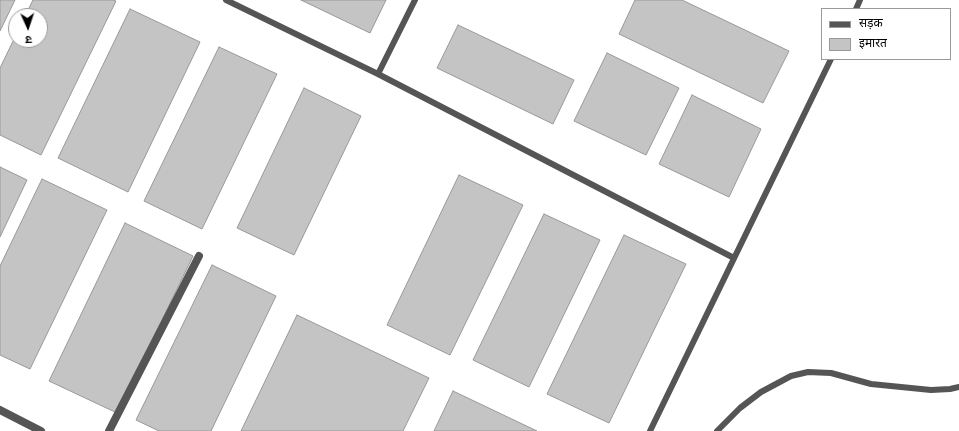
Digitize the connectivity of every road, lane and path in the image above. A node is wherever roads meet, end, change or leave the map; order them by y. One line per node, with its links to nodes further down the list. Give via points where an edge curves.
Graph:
1 (226, 0): 4 (lane)
2 (415, 0): 4 (lane)
3 (831, 60): 6 (lane)
4 (378, 74): 6 (lane)
5 (199, 256): 10 (street)
6 (734, 258): 11 (lane)
7 (959, 387): 12 (lane, via 950,390 931,390 871,384 831,373 808,372 791,376 761,392)
8 (0, 410): 9 (street)
9 (41, 431)
10 (109, 431)
11 (650, 431)
12 (717, 431)

